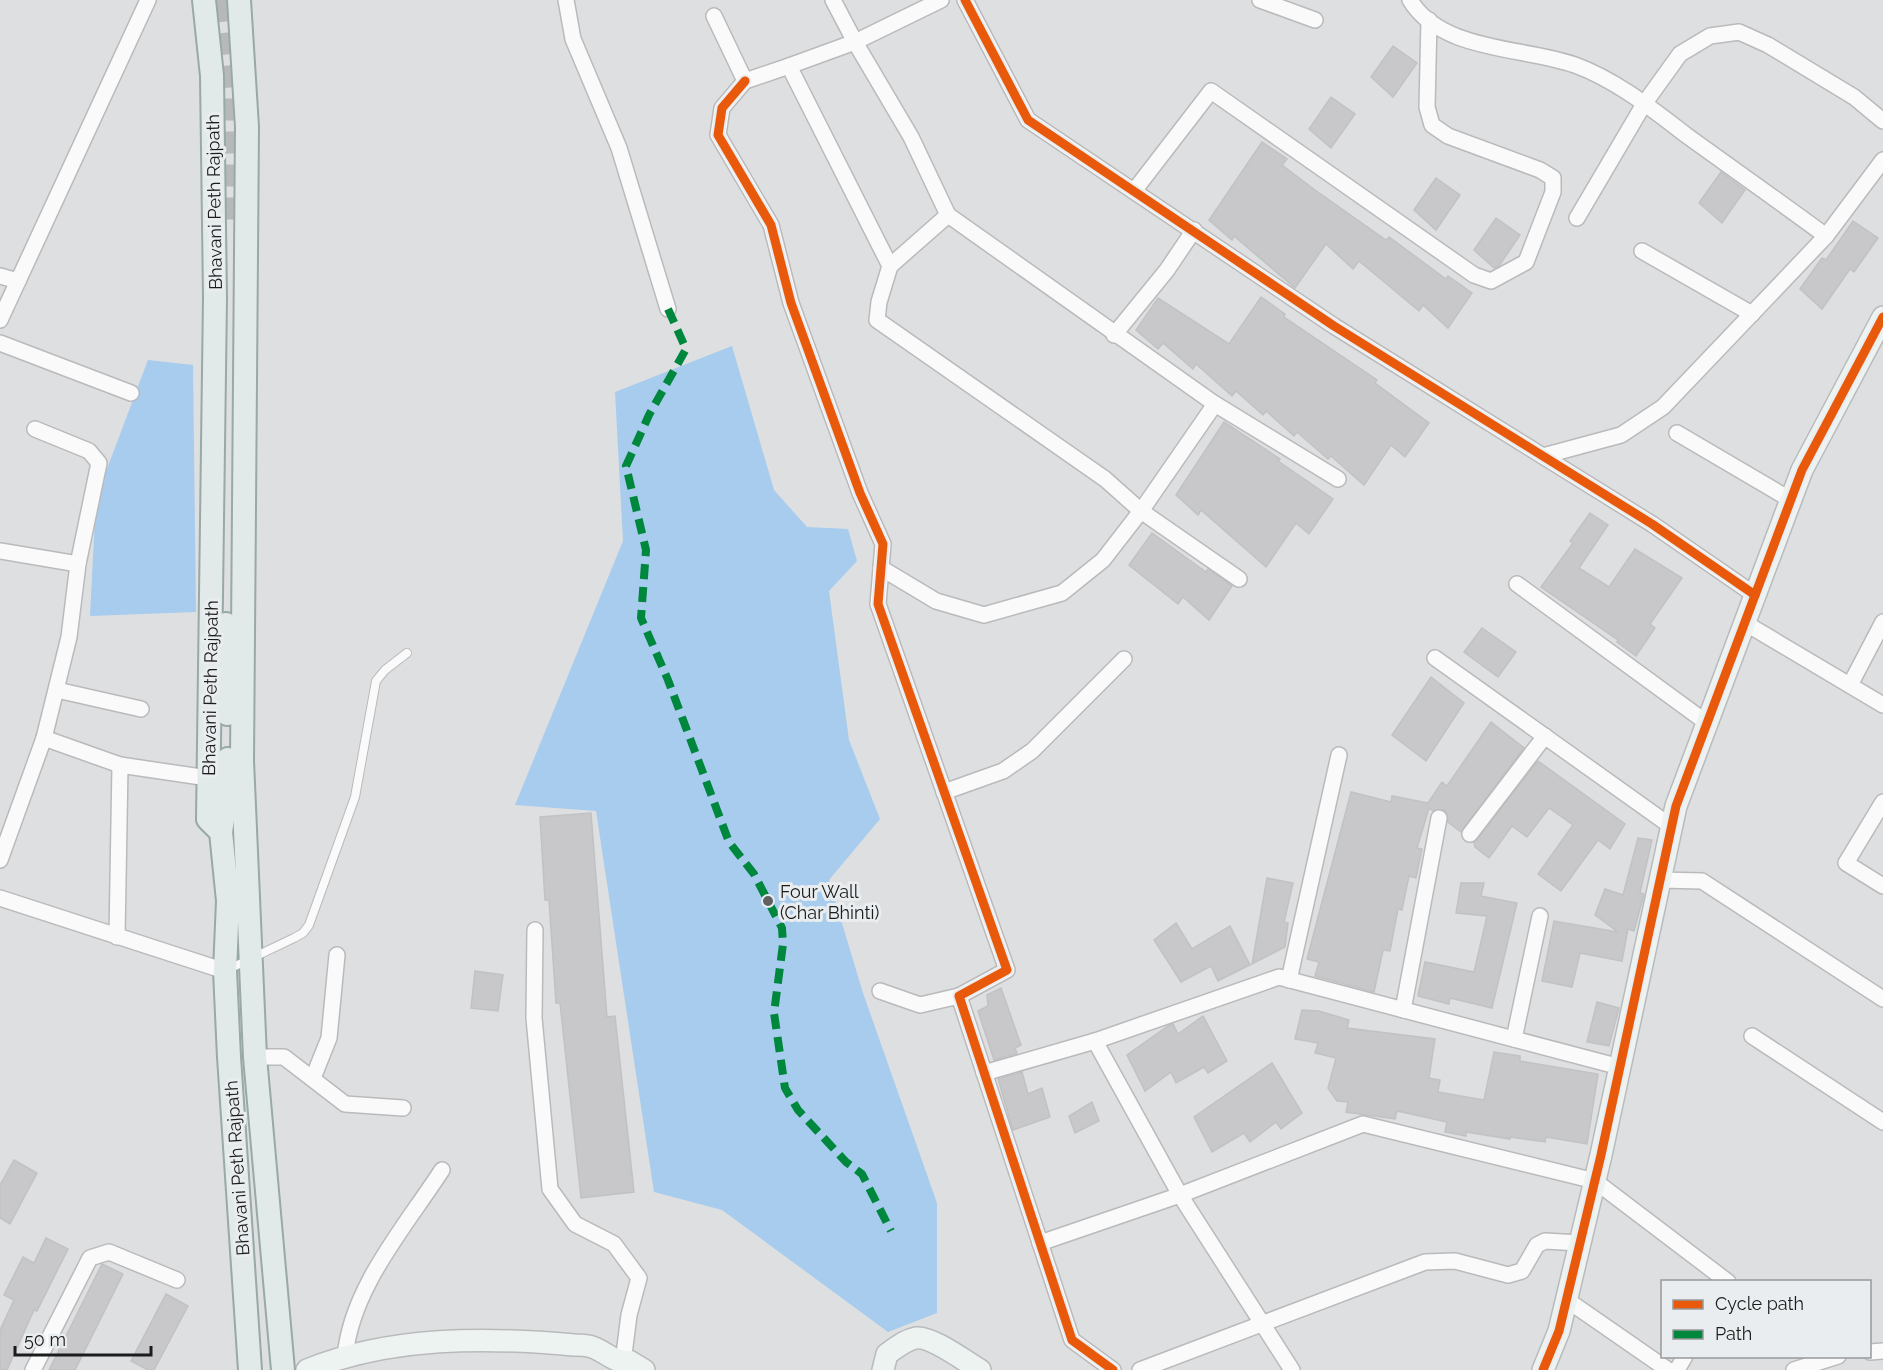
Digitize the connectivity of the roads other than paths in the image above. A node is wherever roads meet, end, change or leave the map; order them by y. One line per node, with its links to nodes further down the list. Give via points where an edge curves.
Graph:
1 (148, 0): 28 (street)
2 (204, 0): 63 (main road, Bhavani Peth Rajpath, via 212,76 215,297)
3 (239, 0): 78 (main road, via 246,127 242,761)
4 (566, 0): 29 (street, via 573,39 619,148)
5 (833, 0): 13 (street)
6 (940, 0): 13 (street)
7 (965, 0): 19 (street, via 1028,120)
8 (1260, 0): 11 (street)
9 (1410, 0): 12 (street)
10 (714, 16): 15 (street)
11 (1315, 20)
12 (1429, 20): 16 (street, via 1486,47 1572,64); 19 (street, via 1427,107 1432,125 1448,136 1553,178 1553,192 1526,262 1491,281 1474,276 1211,91)
13 (855, 42): 14 (street); 20 (street, via 911,137)
14 (789, 66): 15 (street); 26 (street)
15 (745, 81): 45 (street, via 722,108 718,135 771,225 791,303 882,544)
16 (1644, 104): 17 (street, via 1680,54 1710,36 1739,32 1854,97); 21 (street); 24 (street)
17 (1883, 121)
18 (1883, 160): 24 (street)
19 (1134, 191): 23 (street)
20 (948, 215): 26 (street); 33 (street)
21 (1577, 218)
22 (229, 220): 68 (main road, via 225,489 229,781)
23 (1194, 230): 33 (street); 39 (street, via 1334,326)
24 (1826, 236): 30 (street)
25 (1642, 251): 30 (street)
26 (890, 266): 42 (street, via 878,320 1105,480)
27 (0, 276): 28 (street)
28 (18, 281): 32 (street)
29 (668, 309)
30 (1752, 315): 39 (street, via 1663,407 1640,424 1621,435)
31 (1883, 317): 41 (street, via 1802,470)
32 (0, 320)
33 (1114, 335): 36 (street)
34 (0, 343): 35 (street)
35 (131, 393)
36 (1215, 404): 40 (street); 42 (street)
37 (35, 429): 44 (street, via 89,451 99,463)
38 (1677, 433): 41 (street)
39 (1543, 456): 48 (street)
40 (1338, 479)
41 (1791, 500): 48 (street)
42 (1142, 511): 45 (street, via 1103,560 1062,593 984,615 936,601); 46 (street)
43 (0, 551): 44 (street)
44 (78, 564): 55 (street, via 69,637)
45 (881, 568): 64 (street, via 878,604)
46 (1239, 579)
47 (1517, 584): 58 (street)
48 (1755, 595): 50 (street)
49 (1883, 622): 54 (street)
50 (1745, 623): 54 (street); 58 (street)
51 (407, 653): 78 (lane, via 376,681 355,798 309,925 294,939)
52 (1435, 658): 59 (street)
53 (1124, 659): 64 (street, via 1032,751 1003,771)
54 (1850, 685): 56 (street)
55 (57, 690): 57 (street); 60 (street)
56 (1883, 705)
57 (141, 709)
58 (1707, 723): 67 (street)
59 (1545, 736): 67 (street); 69 (street)
60 (44, 738): 62 (street); 70 (street)
61 (1339, 755): 80 (street)
62 (120, 765): 63 (street); 76 (street)
63 (208, 778): 68 (main road, Bhavani Peth Rajpath, via 208,819)
64 (945, 792): 82 (street, via 1007,970)
65 (1883, 802): 72 (street, via 1846,863)
66 (1439, 818): 84 (street)
67 (1672, 827): 71 (street)
68 (220, 832): 79 (main road, Bhavani Peth Rajpath, via 228,901)
69 (1470, 834)
70 (0, 860)
71 (1660, 880): 83 (street, via 1702,881); 89 (street)
72 (1883, 886)
73 (0, 897): 76 (street)
74 (1540, 916): 86 (street)
75 (535, 930): 105 (street, via 534,1018 550,1189 575,1224 614,1244 639,1278)
76 (117, 937): 79 (street)
77 (337, 955): 91 (street, via 329,1038)
78 (253, 958): 79 (lane); 88 (main road)
79 (225, 971): 107 (main road, Bhavani Peth Rajpath)
80 (1289, 980): 84 (street); 87 (street, via 1279,977)
81 (880, 991): 82 (street, via 920,1005)
82 (959, 996): 90 (street)
83 (1883, 999)
84 (1403, 1010): 86 (street)
85 (1752, 1036): 93 (street)
86 (1514, 1039): 89 (street)
87 (1095, 1041): 90 (street); 96 (street)
88 (255, 1057): 91 (street, via 285,1057); 108 (main road)
89 (1620, 1067): 95 (street)
90 (984, 1073): 97 (street)
91 (313, 1078): 92 (street, via 345,1104)
92 (403, 1108)
93 (1883, 1122)
94 (442, 1170): 103 (street, via 377,1267 347,1331)
95 (1595, 1181): 96 (street, via 1364,1124); 98 (street); 100 (street)
96 (1180, 1195): 97 (street); 102 (street)
97 (1040, 1243): 113 (street, via 1072,1341)
98 (1580, 1244): 101 (street); 102 (street, via 1545,1241 1537,1245 1522,1271 1508,1275 1455,1261 1425,1262)
99 (177, 1280): 106 (street, via 109,1252 90,1258)
100 (1727, 1280)
101 (1567, 1300): 116 (street); 117 (street)
102 (1261, 1322): 114 (street); 115 (street)
103 (345, 1357): 105 (street, via 428,1343 506,1340 591,1346); 109 (street)
104 (1828, 1358): 118 (street)
105 (622, 1366): 110 (street, via 629,1361)
106 (33, 1370)
107 (250, 1370)
108 (283, 1370)
109 (308, 1370)
110 (644, 1370)
111 (883, 1370): 112 (street, via 887,1354 919,1338 939,1345)
112 (980, 1370)
113 (1113, 1370)
114 (1140, 1370)
115 (1292, 1370)
116 (1543, 1370)
117 (1668, 1370)
118 (1794, 1370)

